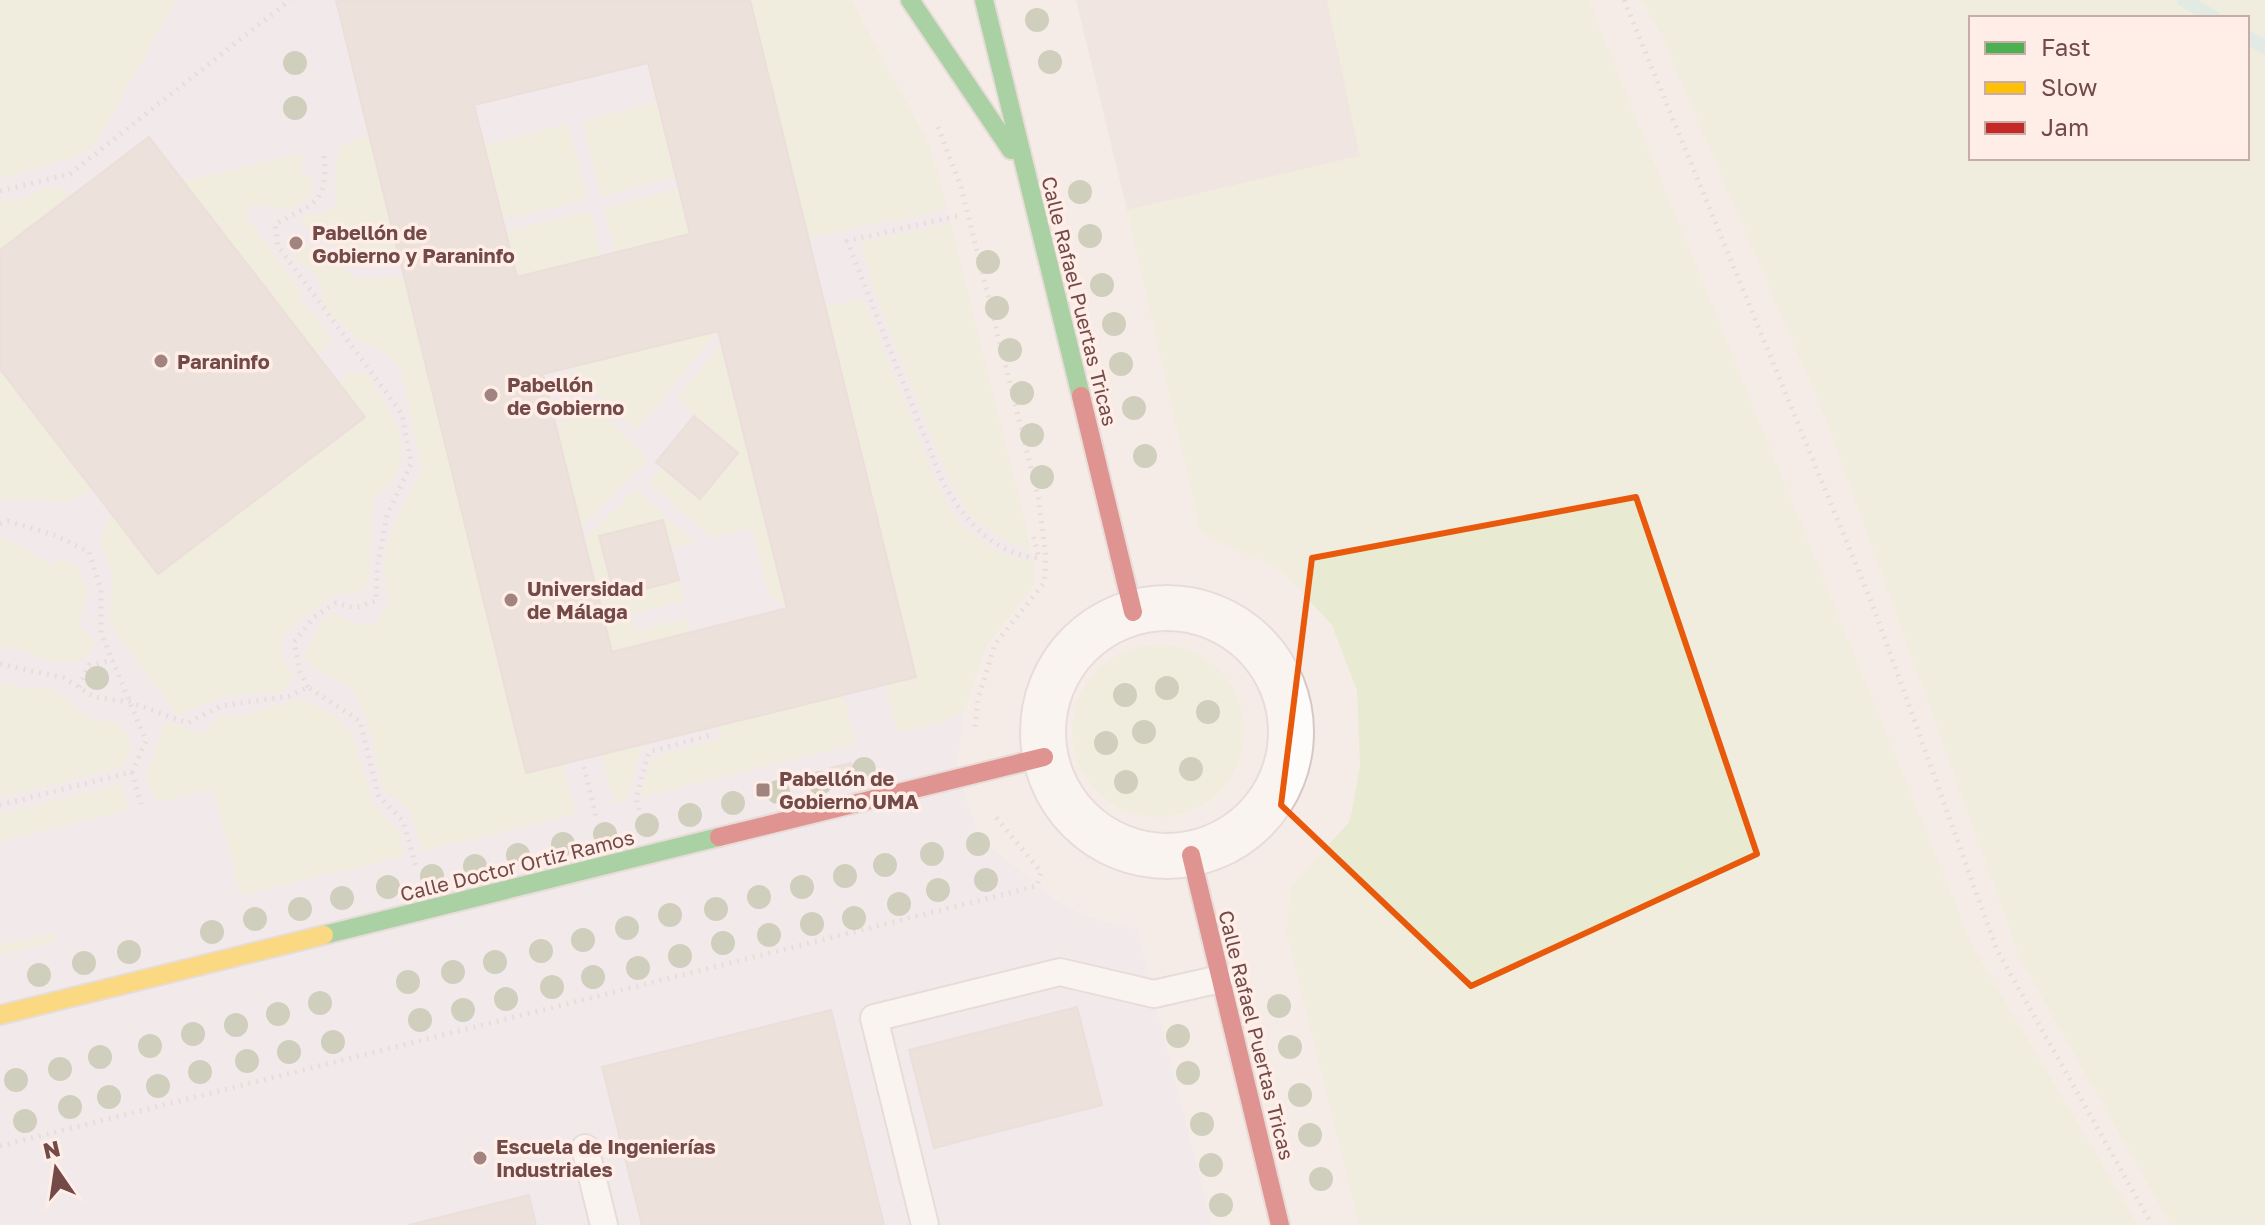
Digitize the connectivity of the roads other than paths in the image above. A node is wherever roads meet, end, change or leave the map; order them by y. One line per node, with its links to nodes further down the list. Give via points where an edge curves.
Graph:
1 (910, 0): 3 (street)
2 (984, 0): 3 (street, Calle Rafael Puertas Tricas)
3 (1026, 172): 4 (street, Calle Rafael Puertas Tricas)
4 (1133, 612): 5 (street, via 1091,633 1059,667 1043,711); 6 (street, via 1172,608 1211,616 1246,636 1272,665 1288,702 1292,741 1283,780 1262,814 1231,839)
5 (1044, 757): 6 (street, via 1057,794 1082,825 1155,857); 8 (street, Calle Doctor Ortiz Ramos)
6 (1191, 855): 7 (street, Calle Rafael Puertas Tricas)
7 (1220, 979): 11 (lane, via 1154,994 1060,972 874,1018); 12 (street, Calle Rafael Puertas Tricas)
8 (0, 1015)
9 (585, 1148): 10 (lane)
10 (604, 1225)
11 (925, 1225)
12 (1280, 1225)

